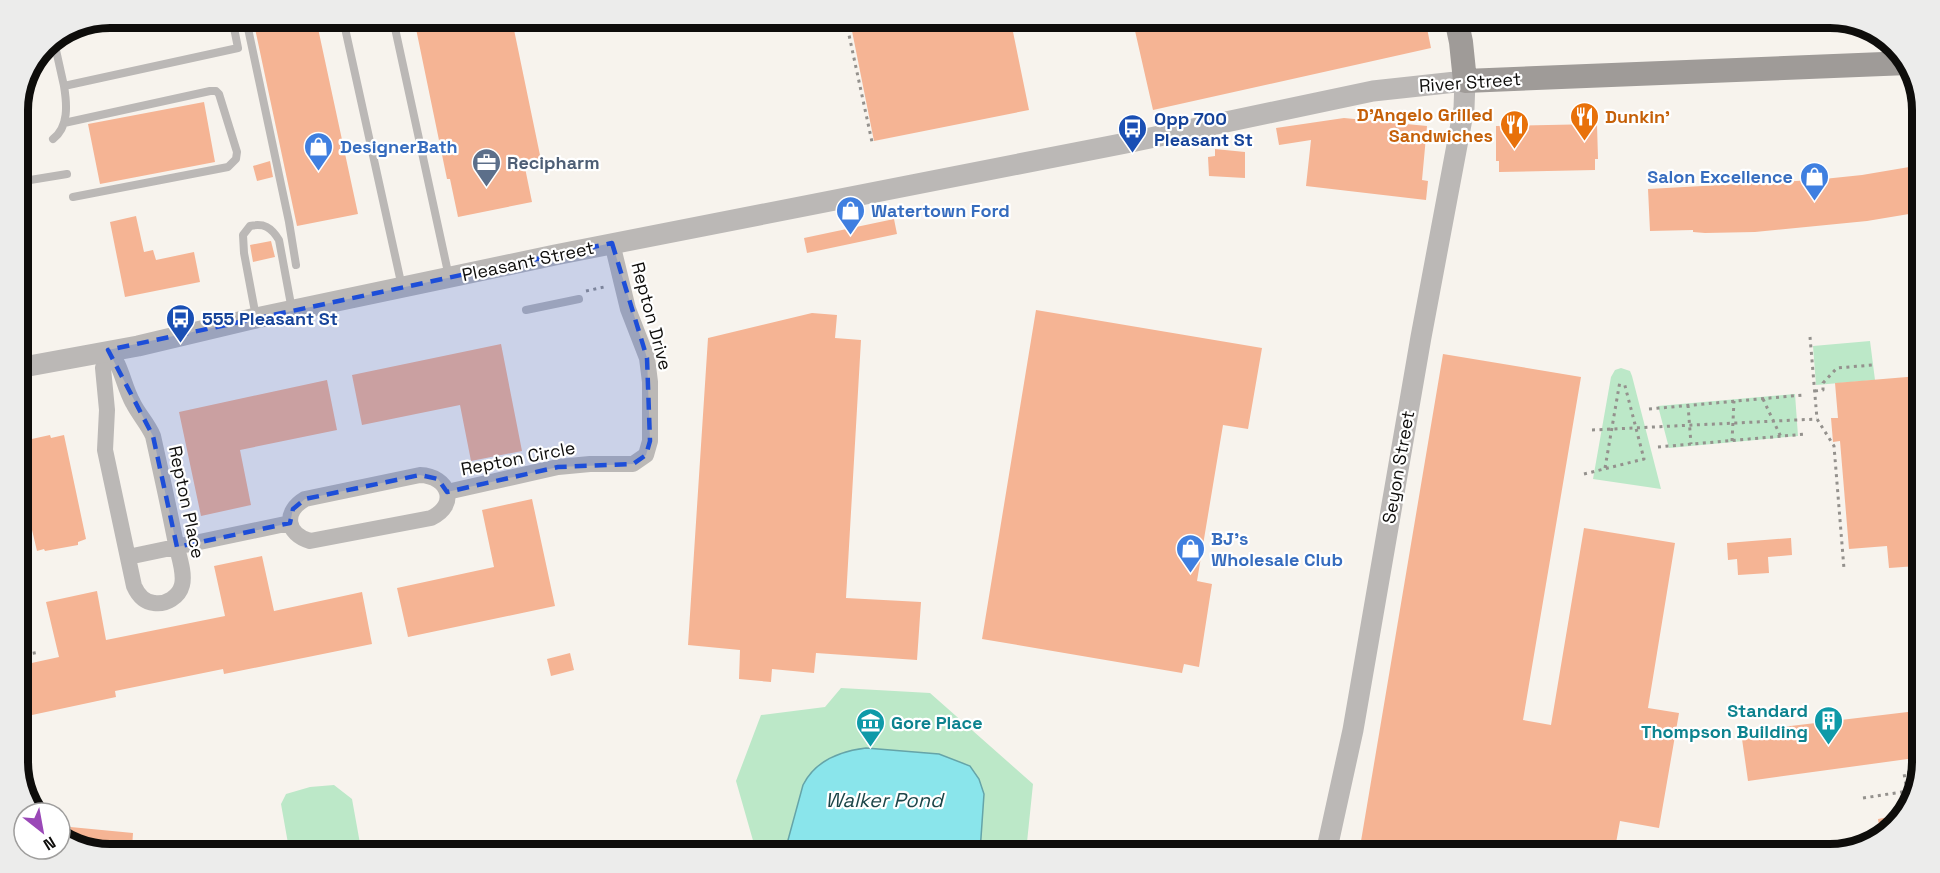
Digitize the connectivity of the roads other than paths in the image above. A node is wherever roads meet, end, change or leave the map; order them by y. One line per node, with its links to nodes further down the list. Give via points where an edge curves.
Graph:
1 (234, 28): 9 (lane, via 238,48)
2 (248, 28): 17 (lane)
3 (345, 28): 19 (lane)
4 (395, 28): 18 (lane)
5 (1458, 28): 8 (main road)
6 (56, 49): 9 (lane)
7 (1897, 63): 8 (main road, River Street)
8 (1465, 81): 12 (street, River Street, via 1373,91); 31 (street, Seyon Street, via 1464,108 1355,718)
9 (64, 86): 10 (lane)
10 (64, 123): 11 (lane); 15 (lane, via 216,91 237,152 228,167)
11 (53, 140)
12 (1039, 160): 16 (street, Pleasant Street)
13 (68, 174): 14 (lane)
14 (29, 180)
15 (73, 197)
16 (612, 243): 18 (street, Pleasant Street); 26 (street, Repton Drive, via 649,376 649,448)
17 (296, 265)
18 (449, 277): 19 (street, Pleasant Street)
19 (402, 287): 22 (street, Pleasant Street)
20 (579, 299): 21 (lane)
21 (526, 310)
22 (292, 311): 23 (street, Pleasant Street); 23 (lane, via 279,240 262,224 250,226 243,235 244,253)
23 (256, 318): 24 (street, Pleasant Street)
24 (108, 350): 25 (street, Pleasant Street); 29 (street, Repton Place, via 153,436); 30 (street, Repton Place, via 103,368 105,450)
25 (29, 366)
26 (633, 464): 27 (street, Repton Circle, via 558,467)
27 (447, 492): 28 (street, Repton Circle, via 438,479 420,475 305,499 293,509); 28 (street, Repton Circle, via 443,509 431,518 317,541 301,538)
28 (290, 523): 29 (street)
29 (177, 547): 30 (street); 30 (street, Repton Place, via 182,587 177,595 161,604 138,594)
30 (128, 557)
31 (1328, 844)

